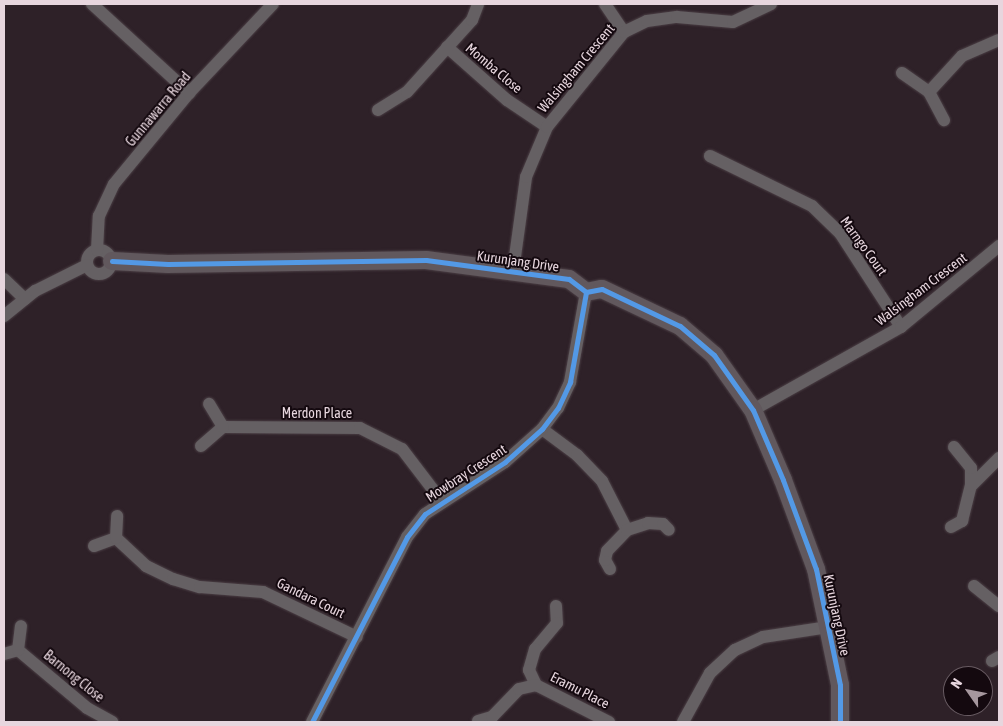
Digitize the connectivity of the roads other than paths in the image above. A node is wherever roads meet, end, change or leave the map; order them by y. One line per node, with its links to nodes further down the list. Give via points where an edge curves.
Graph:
1 (92, 4): 11 (street)
2 (273, 4): 11 (street, Gunnawarra Road)
3 (478, 4): 8 (street, Momba Close, via 472,20)
4 (605, 4): 6 (street)
5 (771, 4): 6 (street, Walsingham Crescent, via 733,22 677,18 647,22)
6 (624, 32): 14 (street, Walsingham Crescent)
7 (999, 40): 10 (street, via 962,56)
8 (447, 47): 12 (street, Momba Close, via 407,92); 14 (street, Momba Close, via 507,100)
9 (902, 73): 10 (street)
10 (929, 92): 13 (street)
11 (189, 93): 17 (street, Gunnawarra Road, via 114,184 99,216)
12 (378, 110)
13 (944, 120)
14 (547, 127): 20 (street, Walsingham Crescent, via 526,178)
15 (710, 156): 25 (street, Marngo Court, via 812,206 840,233)
16 (999, 246): 25 (street, Walsingham Crescent)
17 (97, 250): 18 (street, via 108,254); 19 (street, via 88,257)
18 (112, 261): 19 (street, via 103,274 95,274); 20 (street, Kurunjang Drive, via 171,264 426,260)
19 (87, 265): 23 (street, via 69,271)
20 (513, 271): 22 (street, Kurunjang Drive, via 569,279)
21 (4, 279): 23 (street)
22 (586, 292): 27 (street, Kurunjang Drive, via 602,289 680,326 714,355); 29 (street, Mowbray Crescent, via 570,382)
23 (25, 299): 24 (street)
24 (4, 316)
25 (901, 327): 27 (street, Walsingham Crescent)
26 (209, 404): 28 (street)
27 (753, 410): 46 (street, Kurunjang Drive, via 816,569)
28 (223, 427): 30 (street); 34 (street, Merdon Place, via 360,428 402,449)
29 (542, 429): 34 (street, Mowbray Crescent, via 506,462); 37 (street, via 577,454 602,481)
30 (201, 446)
31 (954, 447): 33 (street, via 971,468)
32 (999, 458): 33 (street)
33 (971, 486): 36 (street, via 962,521)
34 (441, 500): 47 (street, Mowbray Crescent, via 406,538)
35 (117, 516): 39 (street)
36 (951, 527)
37 (627, 530): 38 (street, via 648,523 664,524); 41 (street, via 607,551 605,560)
38 (669, 530)
39 (116, 538): 40 (street); 47 (street, Gandara Court, via 146,566 173,579 200,587 264,592)
40 (94, 546)
41 (610, 569)
42 (974, 586): 44 (street)
43 (556, 606): 50 (street, Eramu Place, via 557,623 536,649 530,670)
44 (999, 606)
45 (21, 626): 48 (street)
46 (828, 627): 55 (street, via 763,637 735,650 710,673); 56 (street, Kurunjang Drive, via 840,685)
47 (357, 637): 53 (street, Mowbray Crescent)
48 (18, 650): 49 (street); 52 (street, Barnong Close, via 86,708)
49 (4, 654)
50 (536, 685): 51 (street, Eramu Place, via 519,689 492,717); 54 (street, Eramu Place)
51 (478, 720)
52 (112, 722)
53 (312, 722)
54 (609, 722)
55 (683, 722)
56 (840, 722)

